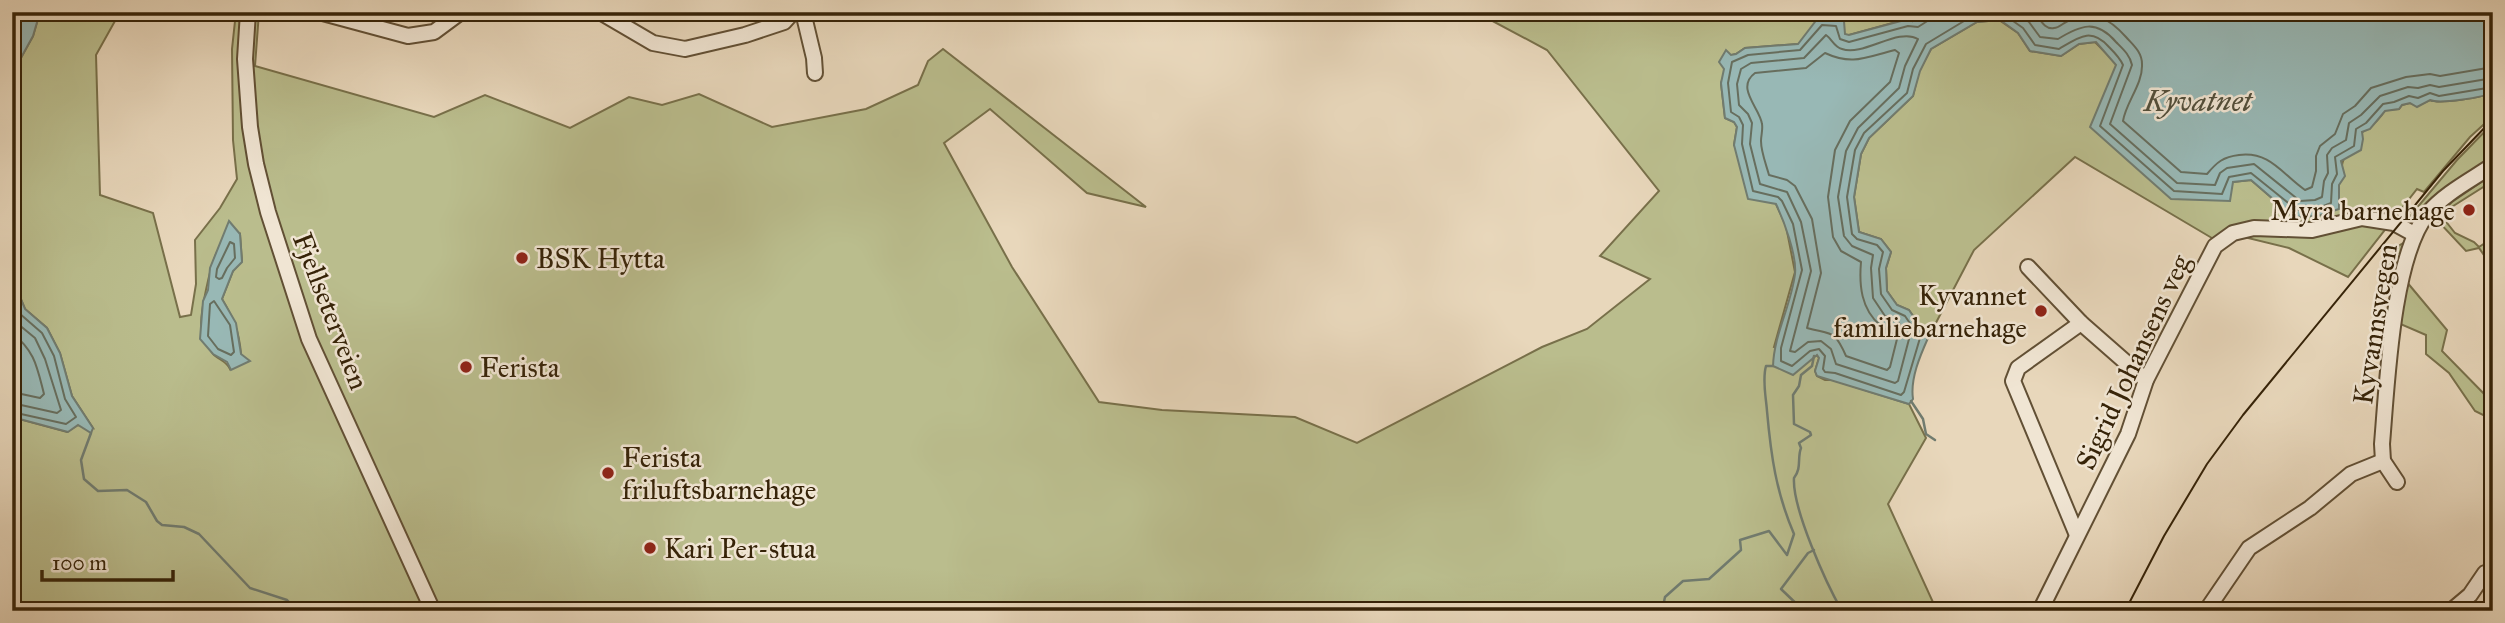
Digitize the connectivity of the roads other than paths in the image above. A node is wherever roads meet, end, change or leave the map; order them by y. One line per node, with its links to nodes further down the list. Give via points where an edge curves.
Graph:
1 (248, 12): 17 (street, Fjellseterveien, via 245,59 250,127 268,212 309,339)
2 (319, 12): 3 (street, via 408,36 434,32)
3 (461, 12)
4 (600, 12): 5 (street, via 653,43 685,49 758,31 784,22)
5 (793, 12)
6 (803, 12): 7 (street)
7 (815, 73)
8 (2493, 165): 9 (street, Kyvannsvegen, via 2437,205)
9 (2414, 233): 12 (street, Sigrid Johansens veg, via 2370,218 2312,230 2233,233 2215,246); 13 (street, Kyvannsvegen, via 2393,338)
10 (2028, 267): 11 (street)
11 (2081, 323): 12 (street); 15 (street, via 2018,368 2014,381)
12 (2146, 380): 15 (street, Sigrid Johansens veg, via 2128,434)
13 (2383, 460): 14 (street); 19 (street, via 2345,478 2310,508 2249,548)
14 (2397, 482)
15 (2077, 535): 18 (street, Sigrid Johansens veg)
16 (2485, 573): 20 (street)
17 (433, 611)
18 (2040, 611)
19 (2206, 611)
20 (2451, 611)

